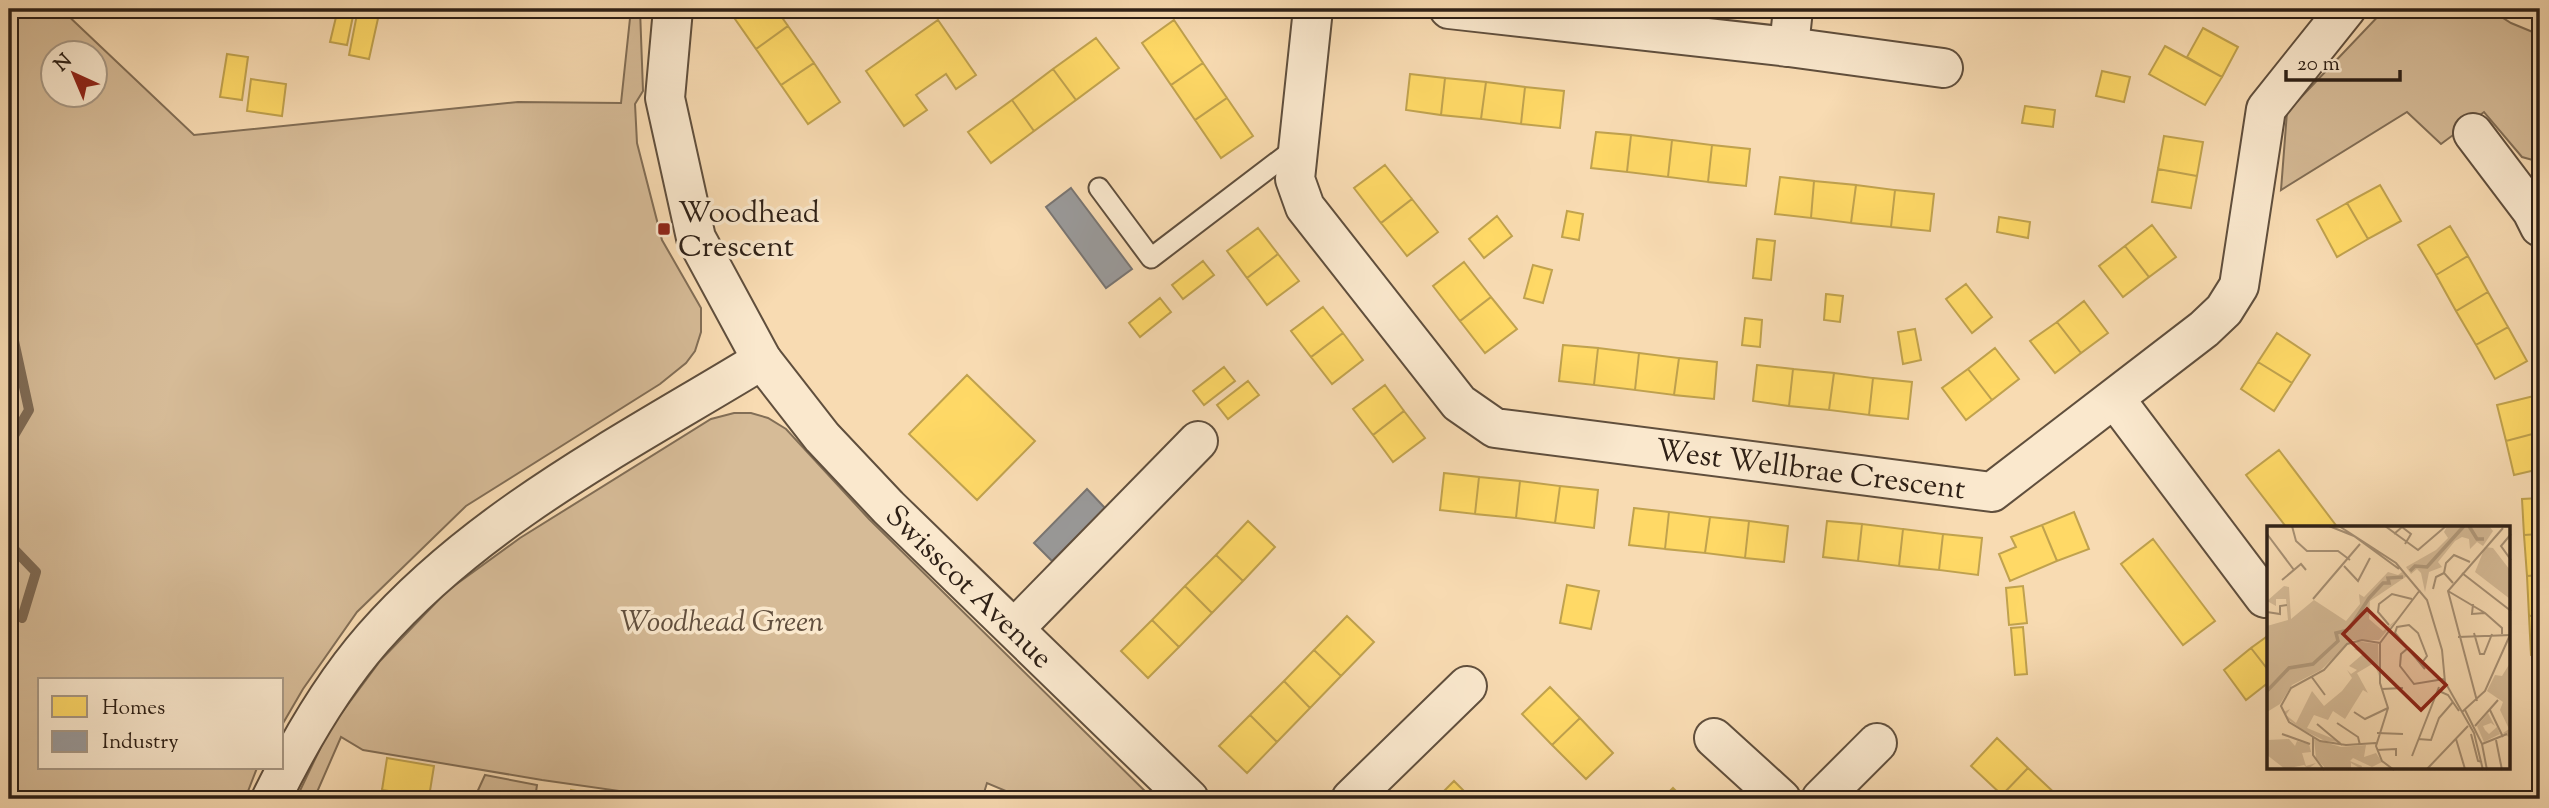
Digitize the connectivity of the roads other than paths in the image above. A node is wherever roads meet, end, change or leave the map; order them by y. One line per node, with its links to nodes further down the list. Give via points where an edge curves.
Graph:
1 (673, 9): 12 (street, Swisscot Avenue, via 665,99 696,238)
2 (1314, 9): 9 (street, West Wellbrae Crescent)
3 (1449, 9): 6 (street)
4 (1793, 9): 6 (street)
5 (2346, 9): 13 (street, West Wellbrae Crescent, via 2266,109 2239,286 2224,310 2204,329)
6 (1789, 47): 7 (street)
7 (1943, 68)
8 (2473, 133): 11 (street)
9 (1300, 145): 10 (lane, via 1151,258); 13 (street, West Wellbrae Crescent, via 1295,179 1305,207 1459,403 1495,428 1992,492)
10 (1099, 188)
11 (2538, 215)
12 (762, 360): 16 (street, Swisscot Avenue, via 822,437 888,507); 20 (street, via 561,481 459,554 398,611 341,679)
13 (2115, 399): 15 (street)
14 (1198, 441): 16 (street)
15 (2265, 598)
16 (1015, 628): 21 (street, Swisscot Avenue)
17 (1467, 686): 22 (street)
18 (1714, 738): 23 (street)
19 (1877, 743): 24 (street)
20 (271, 799)
21 (1189, 799)
22 (1351, 799)
23 (1782, 799)
24 (1821, 799)

